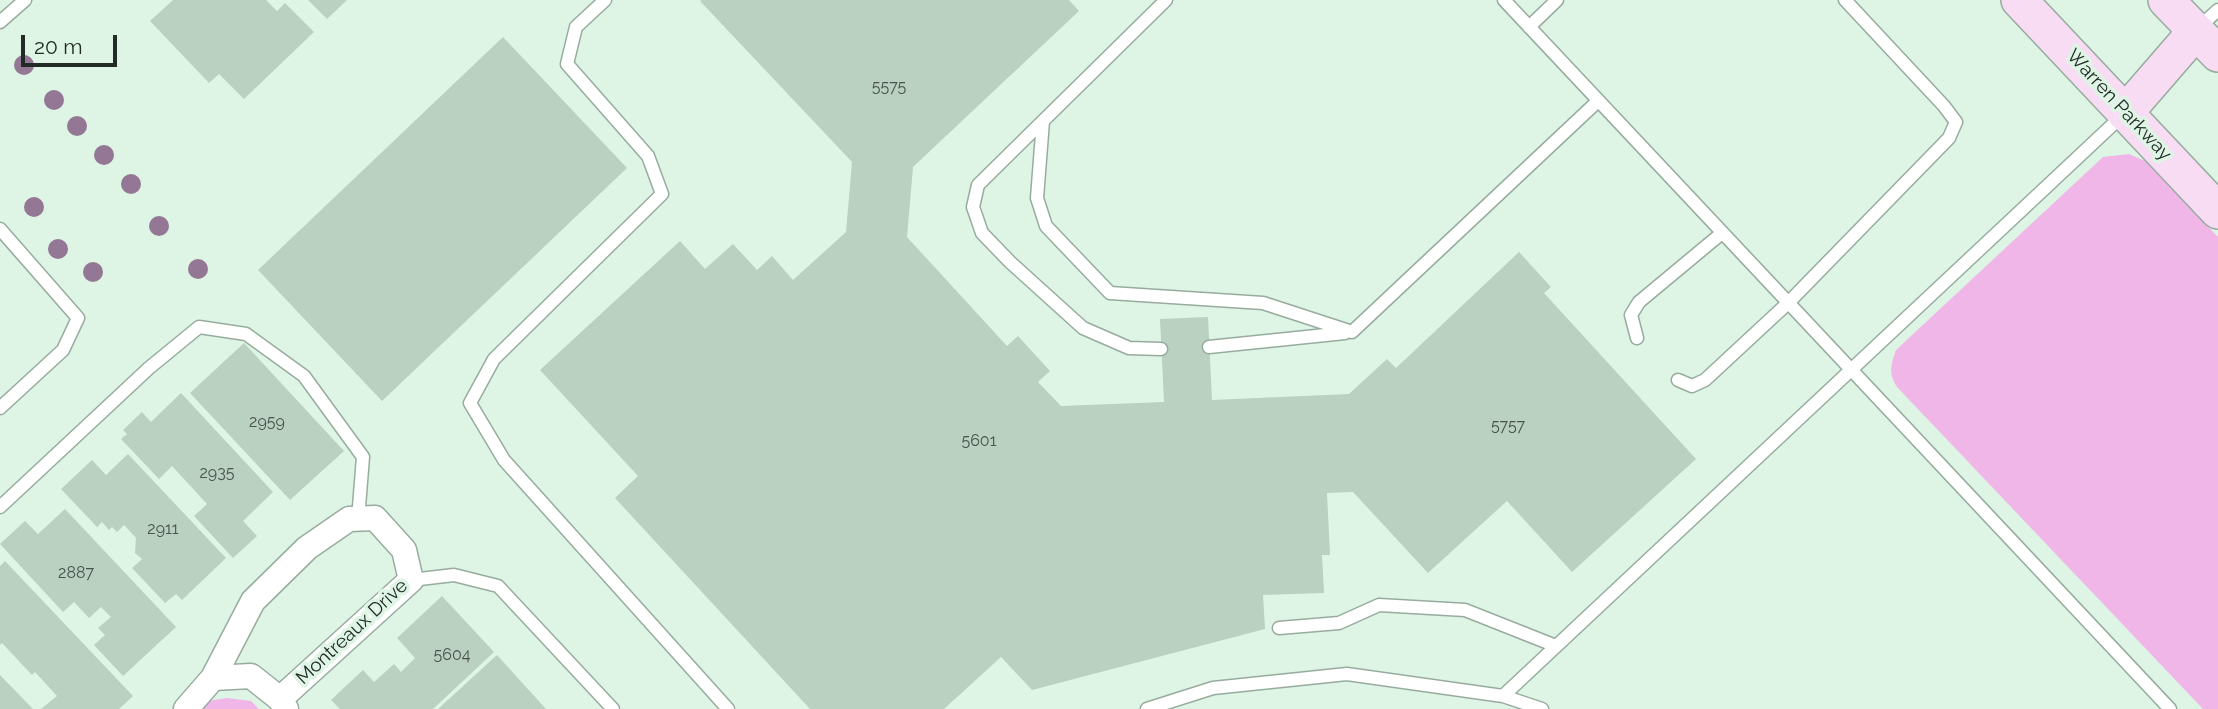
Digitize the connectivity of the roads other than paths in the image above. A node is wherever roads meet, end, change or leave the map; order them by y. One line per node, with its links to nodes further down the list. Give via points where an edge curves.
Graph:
1 (25, 0): 9 (lane)
2 (605, 0): 36 (lane, via 576,27 567,64 648,156 662,194 494,359 470,403 504,460)
3 (1504, 0): 10 (lane)
4 (1558, 0): 10 (lane)
5 (1845, 0): 18 (lane, via 1956,122 1949,138)
6 (2020, 0): 13 (main road, Warren Parkway)
7 (2166, 0): 11 (main road)
8 (1160, 2): 14 (lane)
9 (0, 22)
10 (1529, 27): 12 (lane)
11 (2211, 32): 13 (main road)
12 (1598, 101): 17 (lane); 19 (lane)
13 (2125, 113): 15 (main road, Warren Parkway); 23 (lane)
14 (1043, 121): 19 (lane, via 1037,198 1046,226 1110,293 1263,303); 22 (lane, via 978,185 973,208 982,233 1083,328 1129,348)
15 (2218, 211)
16 (0, 229): 25 (lane, via 78,318 63,350)
17 (1722, 233): 18 (lane); 20 (lane, via 1639,302 1631,315)
18 (1788, 303): 23 (lane); 24 (lane, via 1705,380 1692,386)
19 (1352, 332): 21 (lane)
20 (1637, 338)
21 (1209, 346)
22 (1161, 349)
23 (1851, 370): 30 (lane); 39 (lane)
24 (1678, 380)
25 (0, 408)
26 (0, 507): 27 (lane, via 199,327 247,334 304,376 363,457)
27 (358, 519): 28 (street, Montreaux Drive, via 374,518 404,550); 31 (street, via 349,519 307,548 253,601)
28 (411, 580): 33 (street, Montreaux Drive); 35 (lane, via 454,575 498,586)
29 (1279, 628): 30 (lane, via 1339,623 1379,605 1465,610)
30 (1556, 646): 32 (lane)
31 (213, 678): 33 (street, Montreaux Drive, via 251,677); 34 (street)
32 (1503, 696): 37 (lane, via 1348,674 1213,688); 38 (lane)
33 (283, 704)
34 (186, 709)
35 (613, 709)
36 (728, 709)
37 (1147, 709)
38 (1542, 709)
39 (2170, 709)

